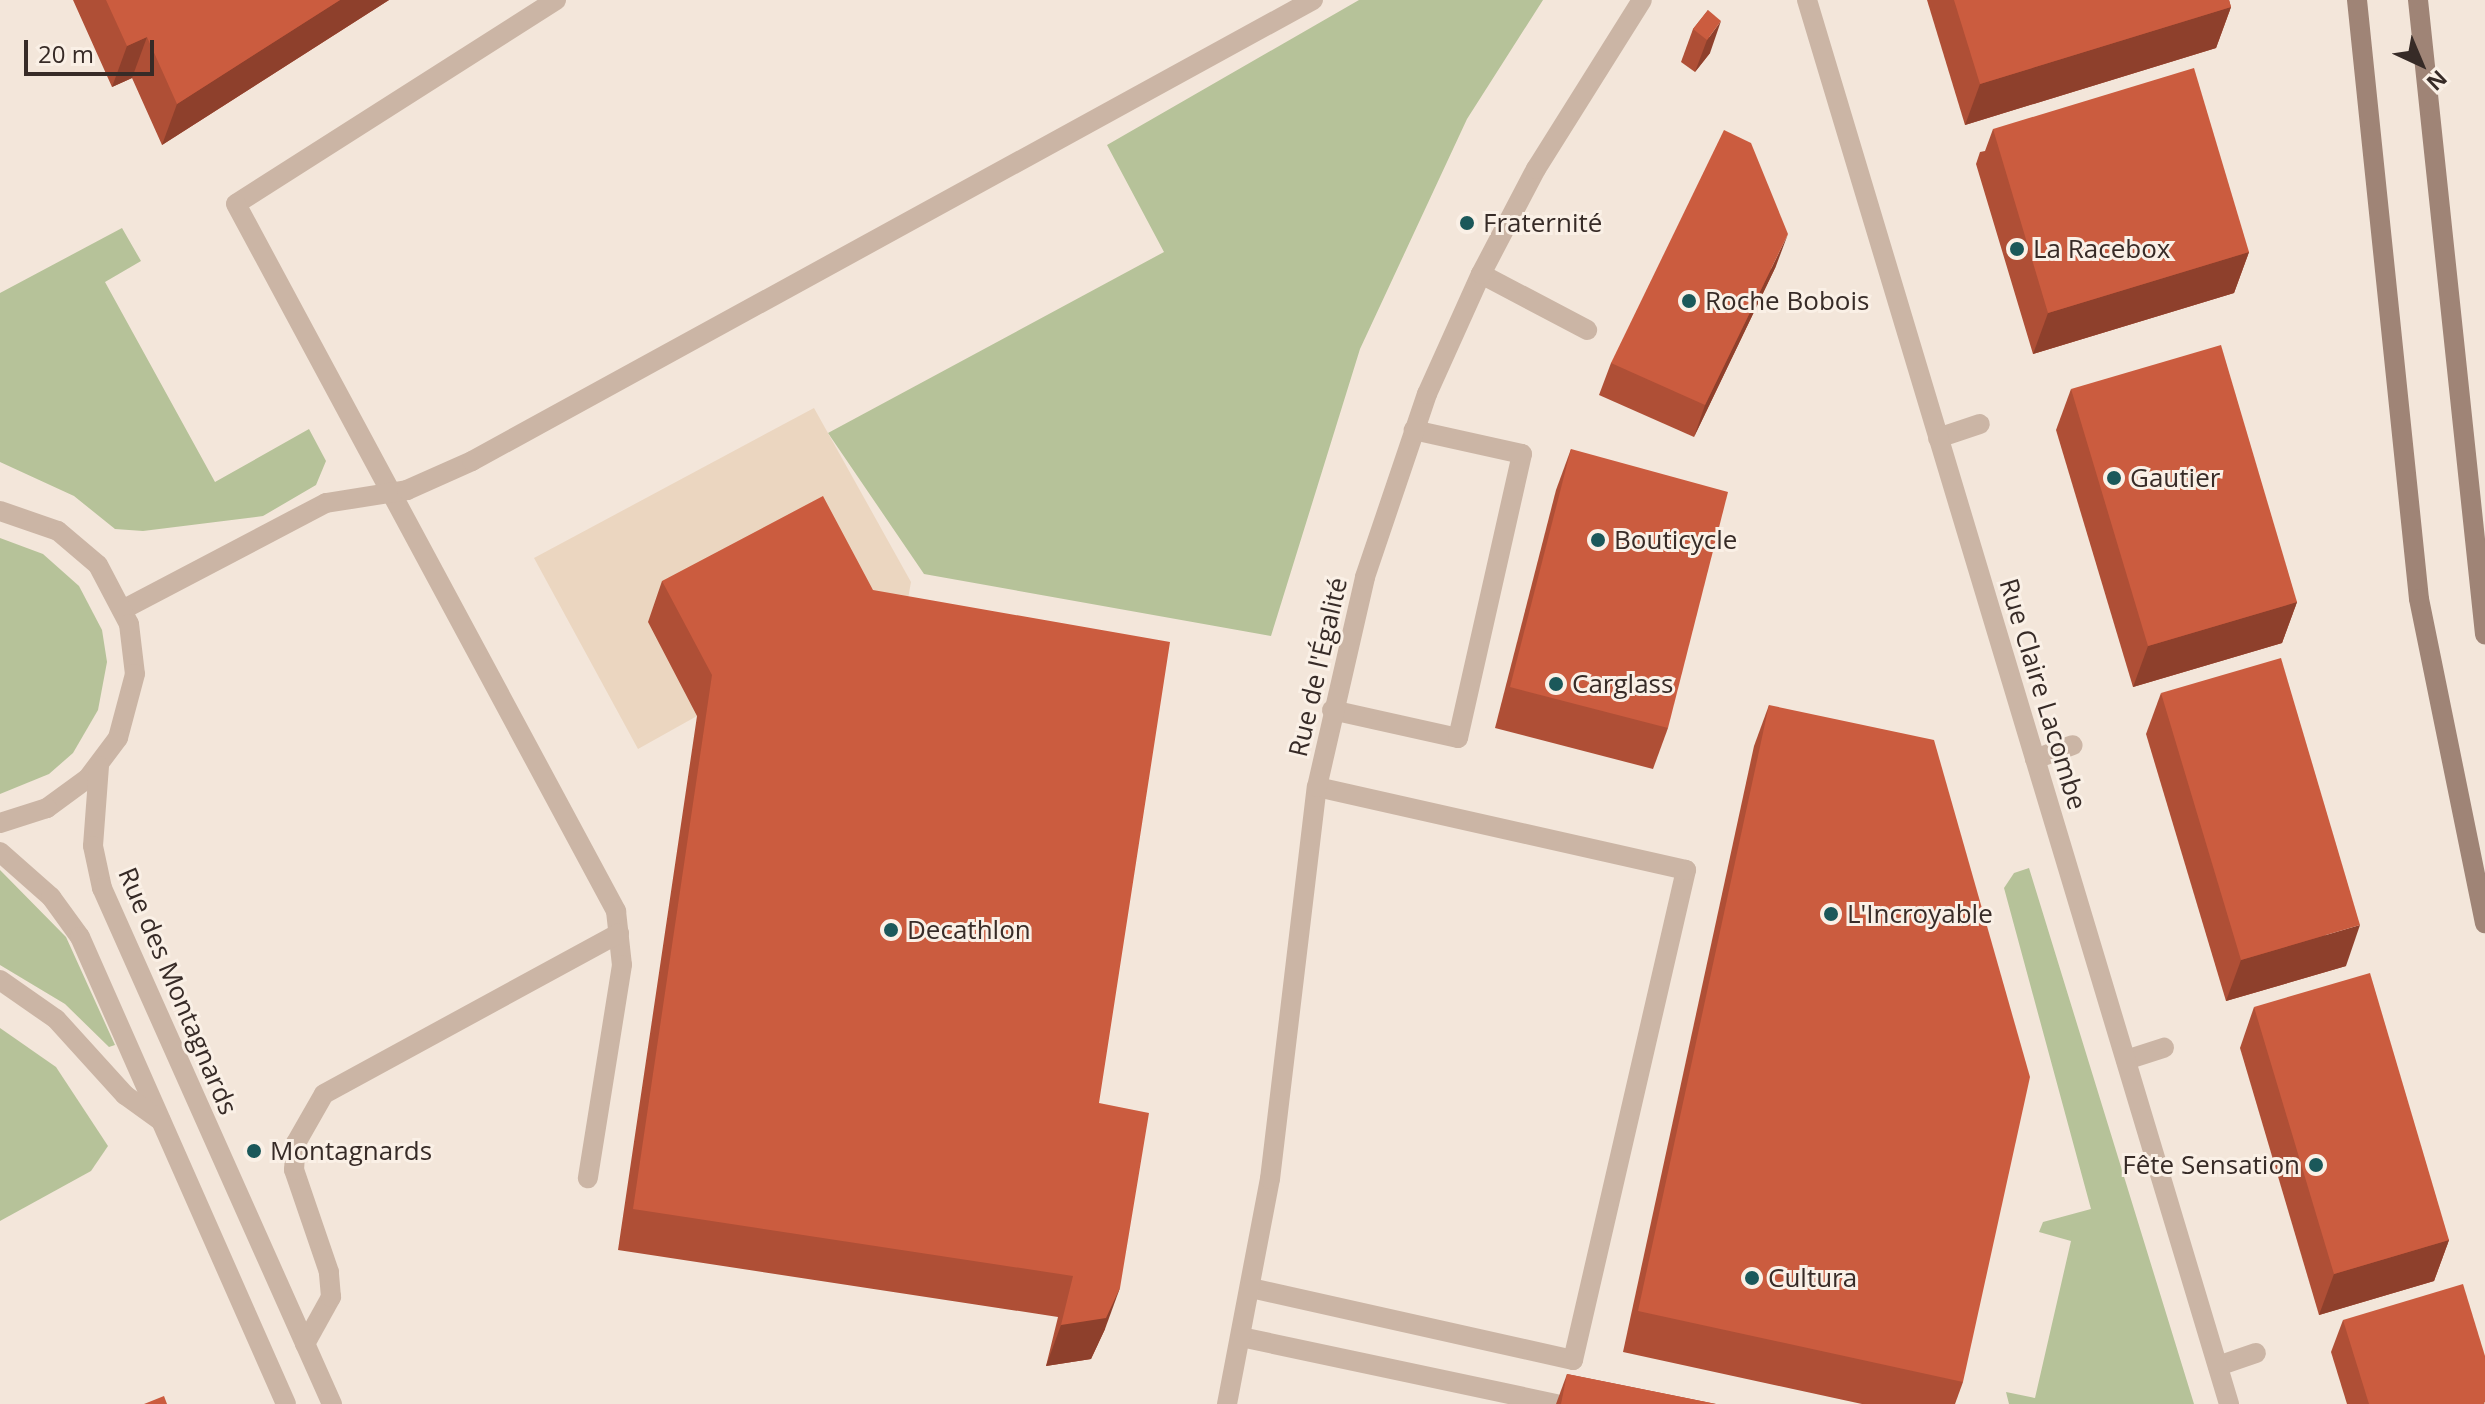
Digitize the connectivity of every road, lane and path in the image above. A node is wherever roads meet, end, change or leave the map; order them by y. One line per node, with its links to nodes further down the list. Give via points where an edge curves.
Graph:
1 (556, 0): 12 (street, via 236,204)
2 (1313, 0): 12 (street, via 472,461)
3 (1642, 0): 7 (street, Rue de l'Égalité, via 1542,158)
4 (1807, 0): 11 (street, Rue Claire Lacombe)
5 (2357, 0): 23 (street, via 2419,599)
6 (2418, 0): 15 (street)
7 (1481, 274): 8 (street); 10 (street, Rue de l'Égalité)
8 (1587, 330)
9 (1980, 424): 11 (street)
10 (1414, 430): 16 (street, Rue de l'Égalité, via 1365,577); 16 (street, via 1522,454 1458,738)
11 (1938, 438): 18 (street, Rue Claire Lacombe)
12 (394, 494): 14 (street, via 326,503); 24 (street, via 605,883)
13 (0, 511): 14 (street, via 73,541)
14 (124, 609): 19 (street, via 133,690)
15 (2485, 634)
16 (1332, 710): 20 (street, Rue de l'Égalité)
17 (2073, 745): 18 (street)
18 (2035, 759): 27 (street, Rue Claire Lacombe)
19 (99, 766): 21 (street, via 62,800); 32 (street, Rue des Montagnards, via 93,846 102,888)
20 (1317, 787): 30 (street, Rue de l'Égalité); 30 (street, via 1686,870 1573,1360)
21 (0, 823)
22 (0, 852): 28 (street, via 51,897 80,937)
23 (2485, 923)
24 (619, 933): 29 (street, via 612,1030); 32 (street, via 324,1094 296,1143 294,1170 329,1272 331,1297)
25 (0, 980): 28 (street, via 56,1019 125,1095)
26 (2164, 1048): 27 (street)
27 (2126, 1060): 34 (street, Rue Claire Lacombe)
28 (163, 1123): 35 (street)
29 (588, 1178)
30 (1251, 1288): 31 (street, Rue de l'Égalité)
31 (1241, 1337): 37 (street, Rue de l'Égalité); 38 (street)
32 (305, 1344): 36 (street, Rue des Montagnards)
33 (2256, 1353): 34 (street)
34 (2218, 1366): 39 (street, Rue Claire Lacombe)
35 (286, 1404)
36 (332, 1404)
37 (1227, 1404)
38 (1556, 1404)
39 (2229, 1404)

